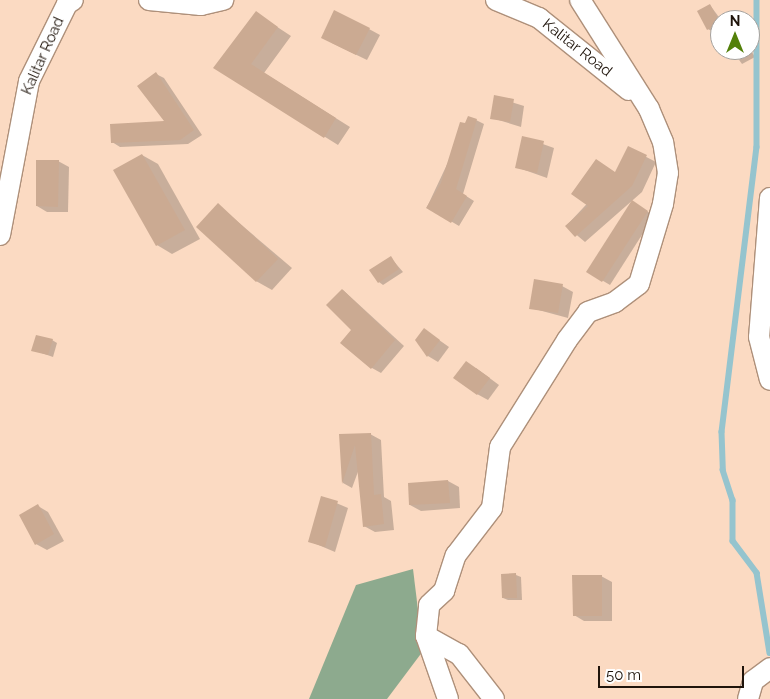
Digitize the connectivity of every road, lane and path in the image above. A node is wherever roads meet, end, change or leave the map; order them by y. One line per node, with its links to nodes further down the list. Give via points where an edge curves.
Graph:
1 (73, 0): 8 (street, Kalitar Road, via 67,4 29,81)
2 (149, 0): 3 (street, via 201,5)
3 (223, 0)
4 (496, 0): 6 (street, Kalitar Road, via 539,18)
5 (580, 0): 6 (street)
6 (649, 109): 10 (street, via 663,142 668,173 653,246 639,284 614,302 588,312 500,447 492,508 456,555 444,591 429,606)
7 (770, 198): 9 (street, via 759,337)
8 (0, 234)
9 (770, 380)
10 (426, 636): 12 (street); 13 (street, via 460,654)
11 (770, 668): 14 (street, via 753,681)
12 (448, 699)
13 (494, 699)
14 (748, 699)

